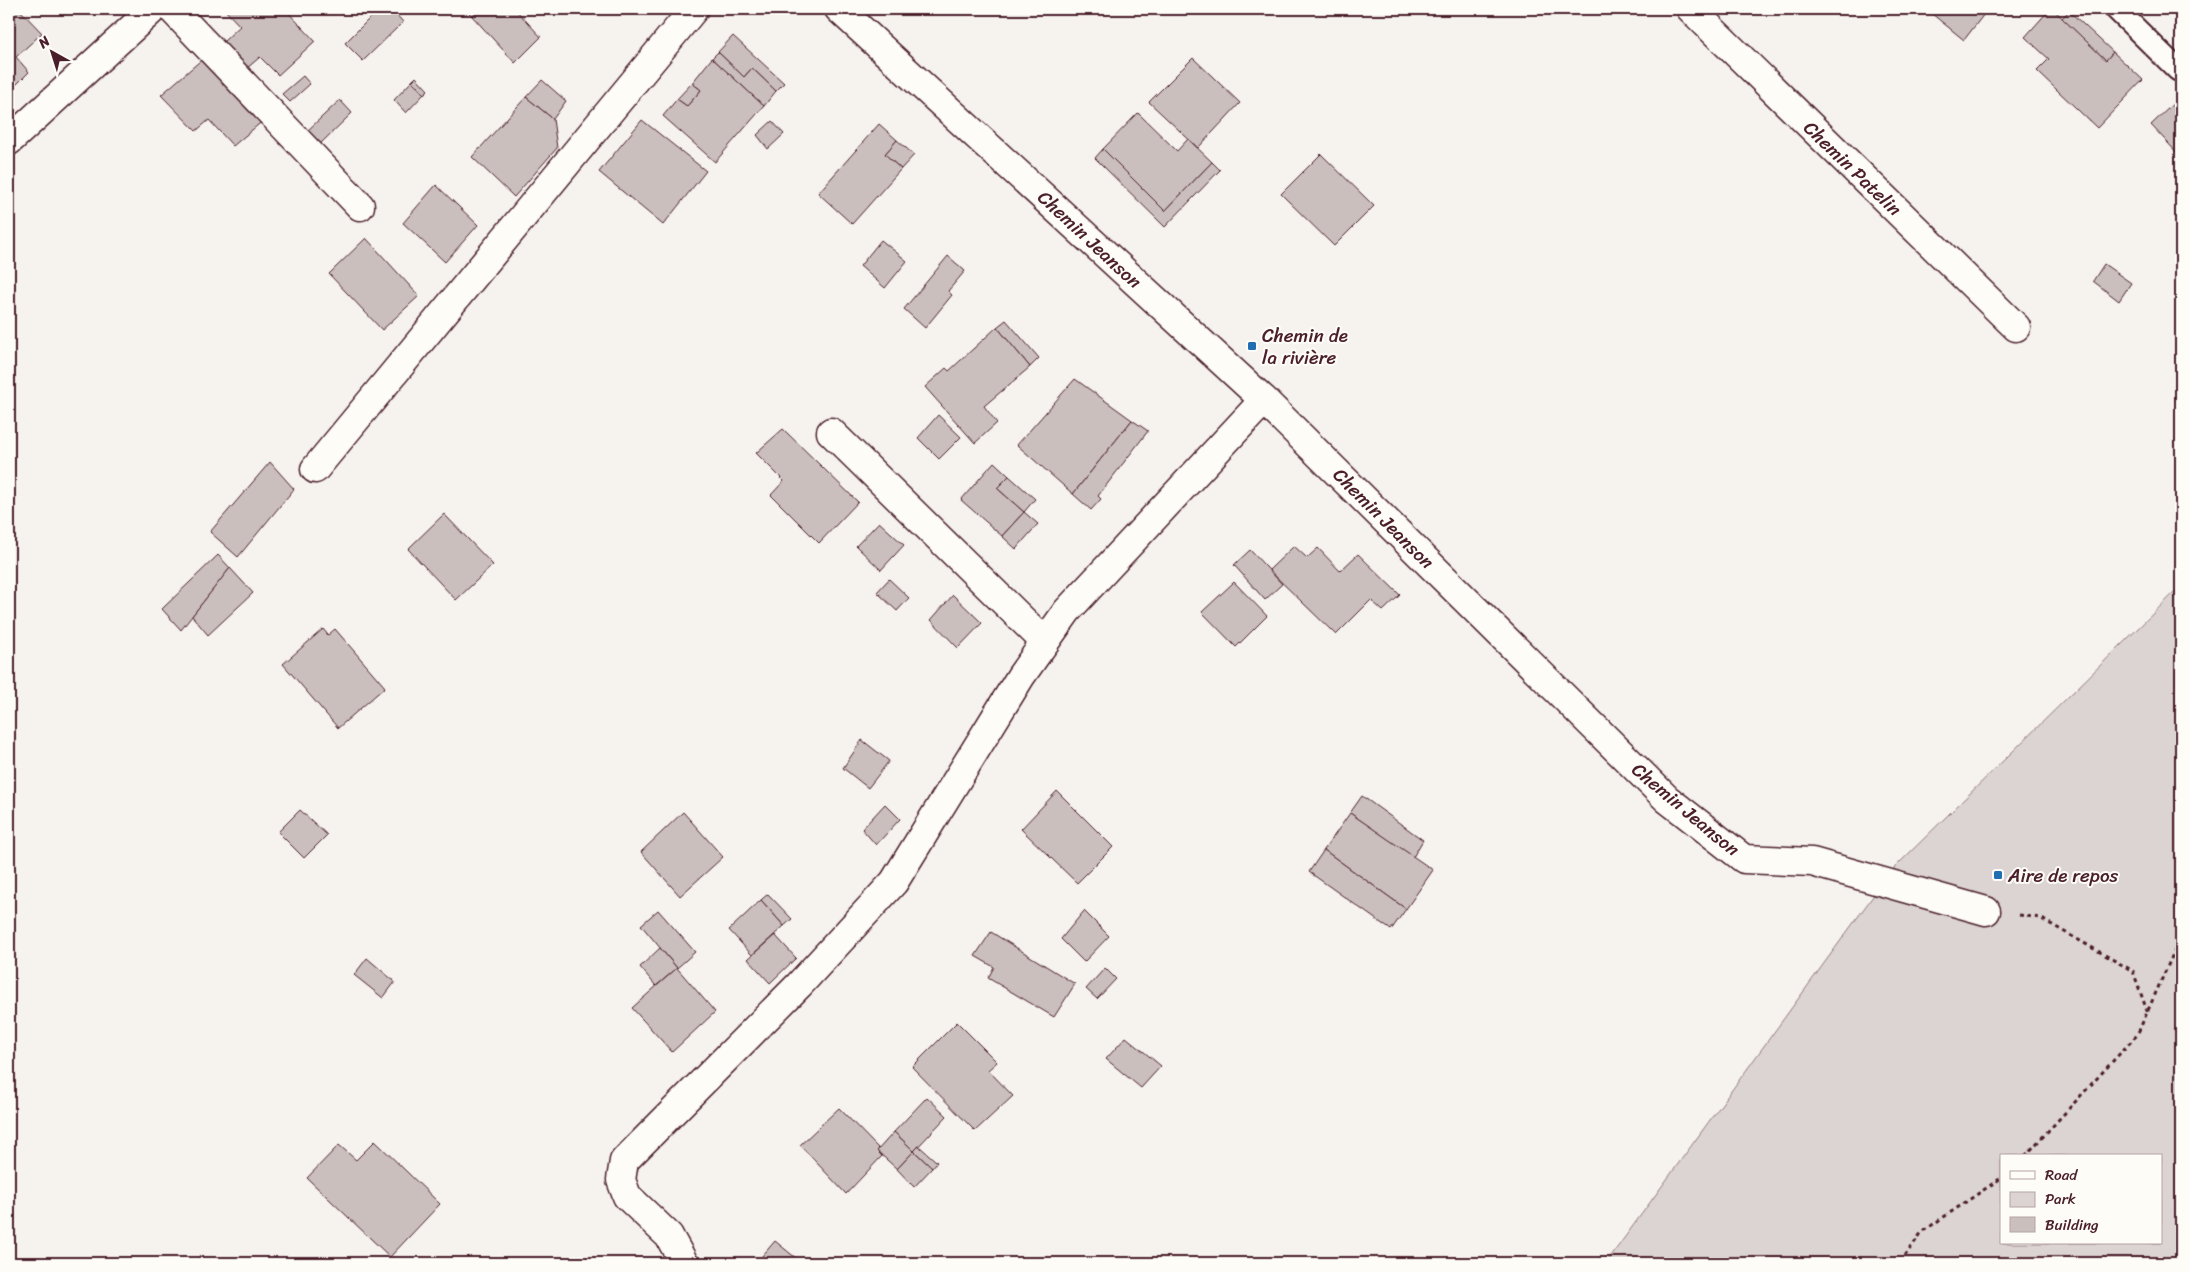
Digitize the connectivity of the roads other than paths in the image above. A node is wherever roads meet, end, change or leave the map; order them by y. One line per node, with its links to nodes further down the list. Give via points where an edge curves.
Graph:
1 (152, 9): 8 (street)
2 (172, 9): 9 (street)
3 (694, 9): 13 (street)
4 (839, 9): 11 (street, Chemin Jeanson)
5 (1691, 9): 10 (street, Chemin Patelin)
6 (2116, 9): 7 (lane)
7 (2178, 70)
8 (9, 141)
9 (360, 206)
10 (2016, 328)
11 (1264, 400): 14 (street, via 1067,611); 15 (street, Chemin Jeanson, via 1667,799 1744,859 1812,862)
12 (832, 432): 14 (street)
13 (315, 469)
14 (1045, 642): 16 (street, via 894,882 792,992 624,1161 621,1180 627,1196 669,1236)
15 (1986, 911)
16 (684, 1263)

